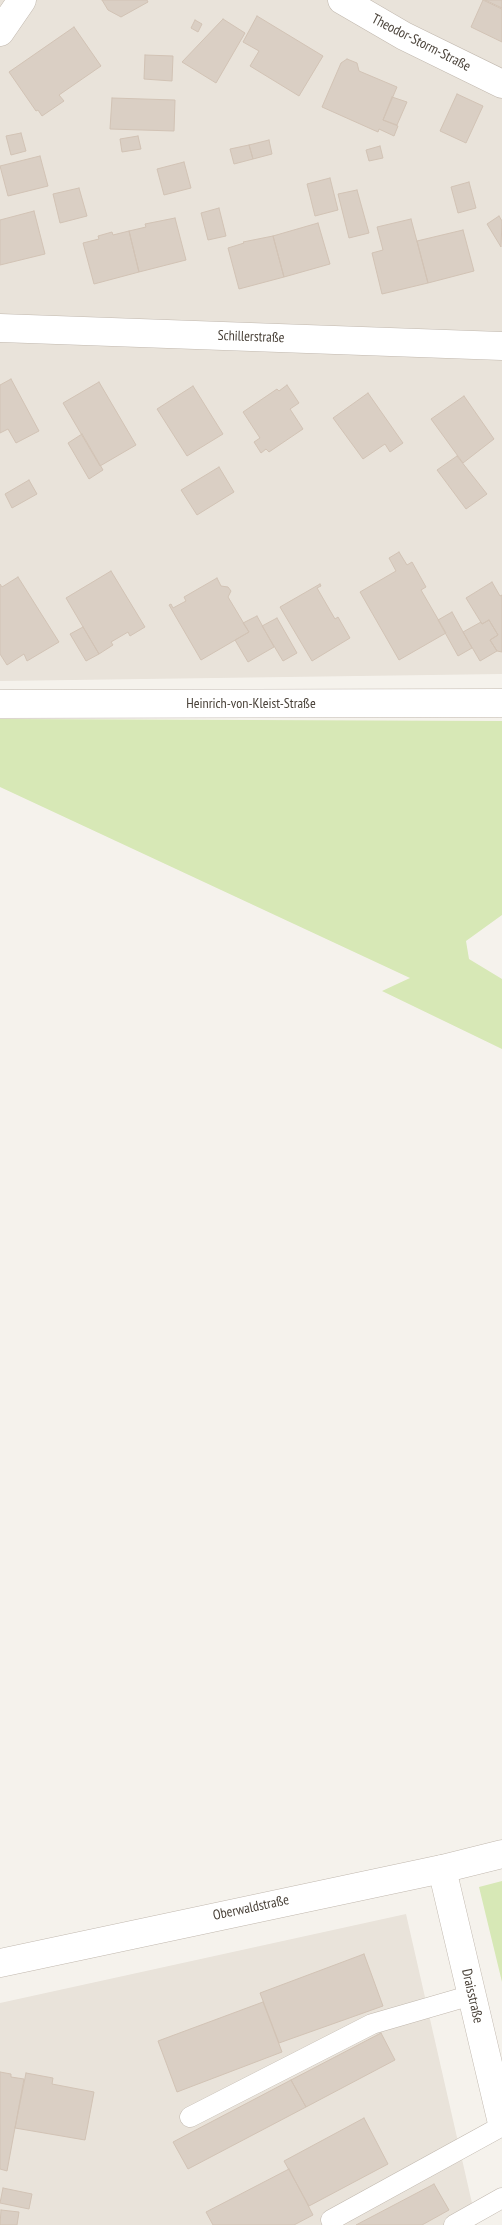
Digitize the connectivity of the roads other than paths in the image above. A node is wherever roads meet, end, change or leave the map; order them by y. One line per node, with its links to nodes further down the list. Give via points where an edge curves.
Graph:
1 (22, 0): 3 (street)
2 (342, 0): 4 (street, Theodor-Storm-Straße, via 404,36)
3 (0, 32)
4 (502, 84)
5 (0, 328): 6 (street, Schillerstraße)
6 (502, 346)
7 (502, 703): 8 (street, Heinrich-von-Kleist-Straße)
8 (0, 704)
9 (502, 1854): 10 (street, Oberwaldstraße)
10 (442, 1869): 11 (street, Oberwaldstraße); 12 (street, Draisstraße)
11 (0, 1963)
12 (472, 1995): 13 (lane, via 372,2024); 14 (street, Draisstraße)
13 (190, 2117)
14 (502, 2124): 16 (lane)
15 (502, 2198): 17 (lane)
16 (331, 2220)
17 (454, 2225)

